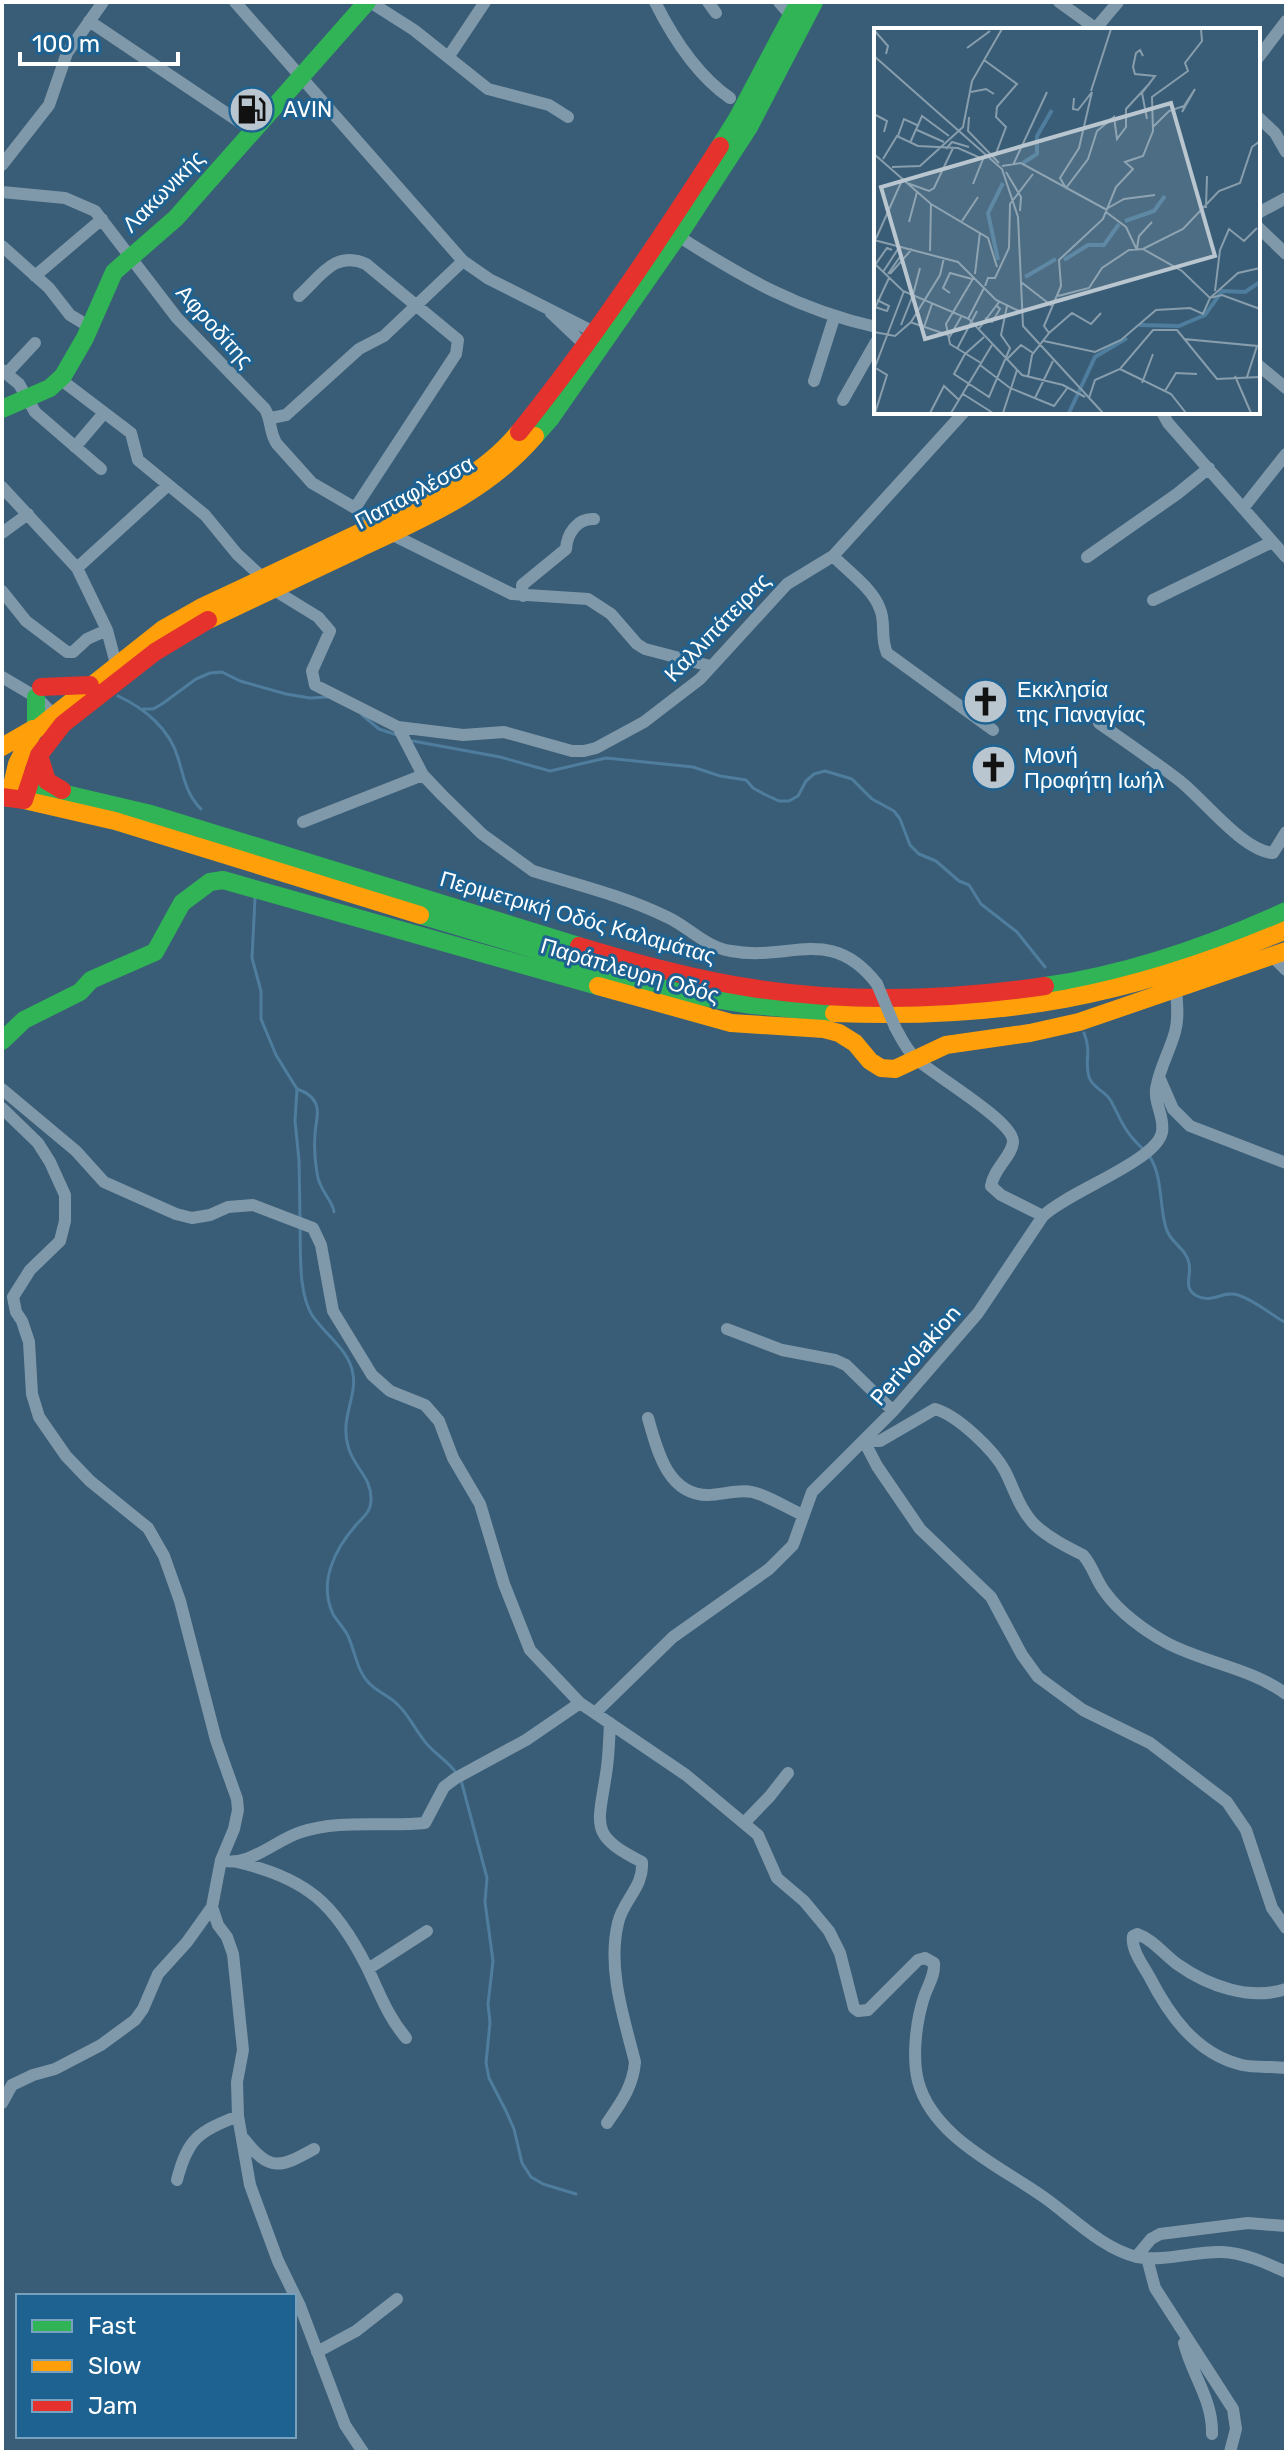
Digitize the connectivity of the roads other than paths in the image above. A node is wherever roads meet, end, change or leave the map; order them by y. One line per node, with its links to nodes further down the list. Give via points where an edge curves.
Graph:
1 (103, 2): 12 (street)
2 (235, 2): 18 (street)
3 (485, 2): 17 (street)
4 (655, 2): 19 (street, via 707,79)
5 (708, 2): 11 (street)
6 (814, 2): 30 (main road, Παπαφλέσσα, via 749,127)
7 (1059, 2): 14 (street)
8 (1118, 2): 15 (street)
9 (366, 3): 17 (street); 18 (main road, Λακωνικής)
10 (788, 5): 42 (main road, Παπαφλέσσα, via 737,119)
11 (716, 13)
12 (89, 21): 22 (street); 24 (street, via 65,55 51,101)
13 (1286, 21): 16 (street)
14 (1096, 28)
15 (1098, 28)
16 (1260, 55)
17 (449, 56): 20 (street, via 488,89 549,105)
18 (302, 76): 22 (main road, Λακωνικής); 34 (street)
19 (730, 98)
20 (568, 117)
21 (1260, 119): 23 (street)
22 (253, 131): 33 (main road, Λακωνικής, via 176,218)
23 (1286, 152)
24 (2, 165)
25 (2, 192): 27 (street, Αφροδίτης, via 65,198 84,204)
26 (1286, 198): 28 (street)
27 (102, 219): 33 (street, Αφροδίτης); 35 (street)
28 (1260, 219)
29 (1260, 221): 32 (street)
30 (678, 236): 39 (street, via 793,303); 42 (main road, Παπαφλέσσα)
31 (2, 246): 35 (street)
32 (1286, 254)
33 (129, 258): 40 (main road, Λακωνικής, via 112,276); 56 (street, Αφροδίτης)
34 (463, 261): 37 (street); 38 (street)
35 (35, 276): 40 (street, via 70,315)
36 (299, 296): 37 (street, via 336,261 351,257)
37 (414, 306): 56 (street, via 286,415); 64 (street, via 458,339 459,349)
38 (549, 311): 42 (street); 42 (street)
39 (834, 318): 41 (street); 48 (street)
40 (90, 327): 47 (main road, Λακωνικής)
41 (874, 327)
42 (595, 342): 67 (main road, Παπαφλέσσα, via 493,460)
43 (35, 343): 46 (street)
44 (874, 346): 51 (street)
45 (1260, 367): 49 (street)
46 (5, 372): 50 (street)
47 (60, 379): 50 (main road, Λακωνικής); 53 (street)
48 (814, 381)
49 (1286, 388)
50 (26, 398): 52 (main road, Λακωνικής); 57 (street)
51 (843, 400)
52 (2, 409)
53 (104, 413): 57 (street); 61 (street, via 131,433 137,458)
54 (962, 414): 70 (street, Καλλιπάτειρας)
55 (1164, 414): 59 (street)
56 (271, 418): 64 (street, Αφροδίτης, via 272,437 312,483)
57 (75, 447): 60 (street)
58 (1286, 454): 63 (street)
59 (1209, 468): 63 (street); 71 (street)
60 (101, 469)
61 (167, 486): 73 (street); 74 (street, via 205,515)
62 (2, 487): 65 (street)
63 (1244, 507): 69 (street)
64 (355, 508): 67 (street, Αφροδίτης)
65 (28, 514): 68 (street); 73 (street)
66 (594, 519): 76 (street, via 574,527 566,549 522,585)
67 (382, 530): 74 (main road, Παπαφλέσσα); 76 (street, Αφροδίτης)
68 (2, 533)
69 (1272, 542): 72 (street); 77 (street)
70 (833, 556): 80 (street, Καλλιπάτειρας, via 787,584); 88 (street, via 874,597 887,653)
71 (1087, 557)
72 (1286, 557)
73 (77, 568): 78 (street)
74 (268, 584): 79 (main road, Παπαφλέσσα, via 179,620); 84 (main road, Παπαφλέσσα); 87 (street, Καλλιπάτειρας, via 330,631 312,671 315,685)
75 (2, 591): 78 (street, via 26,621 67,652)
76 (523, 596): 80 (street, Αφροδίτης, via 588,599 645,649)
77 (1153, 600)
78 (107, 630): 79 (street)
79 (116, 664): 82 (main road, Παπαφλέσσα)
80 (710, 666): 87 (street, Καλλιπάτειρας, via 686,692 644,722 584,751 504,732 463,735)
81 (2, 677): 83 (street)
82 (90, 685): 83 (main road); 84 (main road, Παπαφλέσσα)
83 (39, 692): 84 (street); 86 (main road)
84 (63, 715): 86 (main road, Παπαφλέσσα); 90 (main road, Παπαφλέσσα)
85 (1099, 723): 95 (street, via 1179,780 1259,849 1273,853)
86 (37, 726): 89 (main road); 92 (main road, Παπαφλέσσα, via 24,747)
87 (398, 727): 91 (street)
88 (993, 730)
89 (2, 747)
90 (39, 755): 92 (main road, Παπαφλέσσα); 93 (main road, via 47,781)
91 (423, 775): 94 (street); 101 (street, bridge, via 482,834 533,871 649,909 728,951 814,948 850,957 877,984)
92 (13, 791): 93 (main road, Περιμετρική Οδός Καλαμάτας); 97 (main road, Περιμετρική Οδός Καλαμάτας, via 641,982 766,1007 912,1015 1033,1007 1157,980)
93 (73, 794): 96 (main road, Περιμετρική Οδός Καλαμάτας, via 645,966 781,991 910,998 1030,990 1151,964)
94 (303, 822)
95 (1286, 832)
96 (1286, 911)
97 (1286, 930)
98 (1282, 959): 99 (main road, Παράπλευρη Οδός)
99 (1176, 989): 101 (main road, Παράπλευρη Οδός, via 1079,1022 946,1045); 102 (street, Perivolakion, via 1176,1031)
100 (2, 1041): 101 (main road, Παράπλευρη Οδός, via 24,1020 80,992 91,980 155,952 182,903 210,882 223,880 731,1023 839,1033 881,1068 895,1069)
101 (916, 1059): 106 (street, via 1010,1131 1013,1145 991,1186)
102 (1159, 1077): 105 (street, via 1173,1109 1190,1126); 106 (street, Perivolakion, via 1158,1143)
103 (2, 1089): 113 (street, via 76,1151 104,1182 192,1218 253,1205 319,1235 337,1321 380,1385 425,1405 439,1421 480,1504 530,1650)
104 (2, 1108): 118 (street, via 38,1143 65,1195 60,1241 30,1270 13,1297 29,1342 32,1394 39,1417 66,1456 148,1528 164,1556 237,1799 234,1829)
105 (1286, 1163)
106 (1043, 1216): 108 (street, Perivolakion, via 978,1313)
107 (727, 1329): 108 (street, via 782,1350 846,1365)
108 (893, 1411): 110 (street, Perivolakion)
109 (648, 1418): 111 (street, via 663,1465 686,1489 700,1495 752,1492)
110 (864, 1441): 111 (street, Perivolakion, via 812,1492); 112 (street, via 880,1441 935,1409 950,1415 1002,1466 1035,1525 1083,1555 1104,1591 1126,1613 1167,1643); 121 (street, via 920,1529 1000,1609 1038,1677 1083,1710 1150,1743 1227,1802 1246,1830 1272,1908)
111 (803, 1515): 114 (street, Perivolakion, via 793,1545 781,1558 673,1637)
112 (1286, 1694)
113 (580, 1703): 114 (street); 119 (street, via 444,1787 425,1823 325,1826)
114 (596, 1712): 115 (street)
115 (610, 1723): 117 (street); 129 (street, via 600,1828 615,1848 642,1862 643,1873 622,1909 614,1944 634,2073 628,2093)
116 (788, 1773): 117 (street)
117 (745, 1822): 134 (street, via 758,1835 777,1878 829,1931 858,2011 868,2010 918,1960 934,1963 915,2052 918,2081 940,2119 976,2154 1105,2242)
118 (221, 1860): 119 (street); 120 (street)
119 (237, 1862): 123 (street, via 280,1874 311,1891 326,1904)
120 (212, 1907): 127 (street, via 158,1974 135,2020 101,2045 12,2085); 128 (street, via 233,1954 243,2050)
121 (1286, 1928)
122 (427, 1931): 123 (street)
123 (368, 1969): 125 (street, via 390,2019)
124 (1286, 1989): 126 (street, via 1269,1995 1233,1990 1185,1969 1146,1937 1133,1936 1166,2010 1189,2036 1238,2064)
125 (406, 2038)
126 (1286, 2068)
127 (2, 2103)
128 (238, 2116): 130 (street); 132 (street, via 192,2140)
129 (607, 2123)
130 (242, 2137): 131 (street, via 274,2165); 136 (street, via 250,2185)
131 (314, 2149)
132 (177, 2180)
133 (1286, 2226): 134 (street, via 1248,2223 1160,2234 1151,2239)
134 (1142, 2257): 135 (street, via 1222,2252); 139 (street)
135 (1286, 2272)
136 (294, 2294)
137 (296, 2298): 140 (street)
138 (397, 2299): 140 (street, via 356,2331)
139 (1184, 2336): 141 (street, via 1208,2401); 143 (street, via 1233,2409 1236,2429)
140 (317, 2352): 142 (street, via 345,2425)
141 (1212, 2434)
142 (363, 2452)
143 (1230, 2452)

